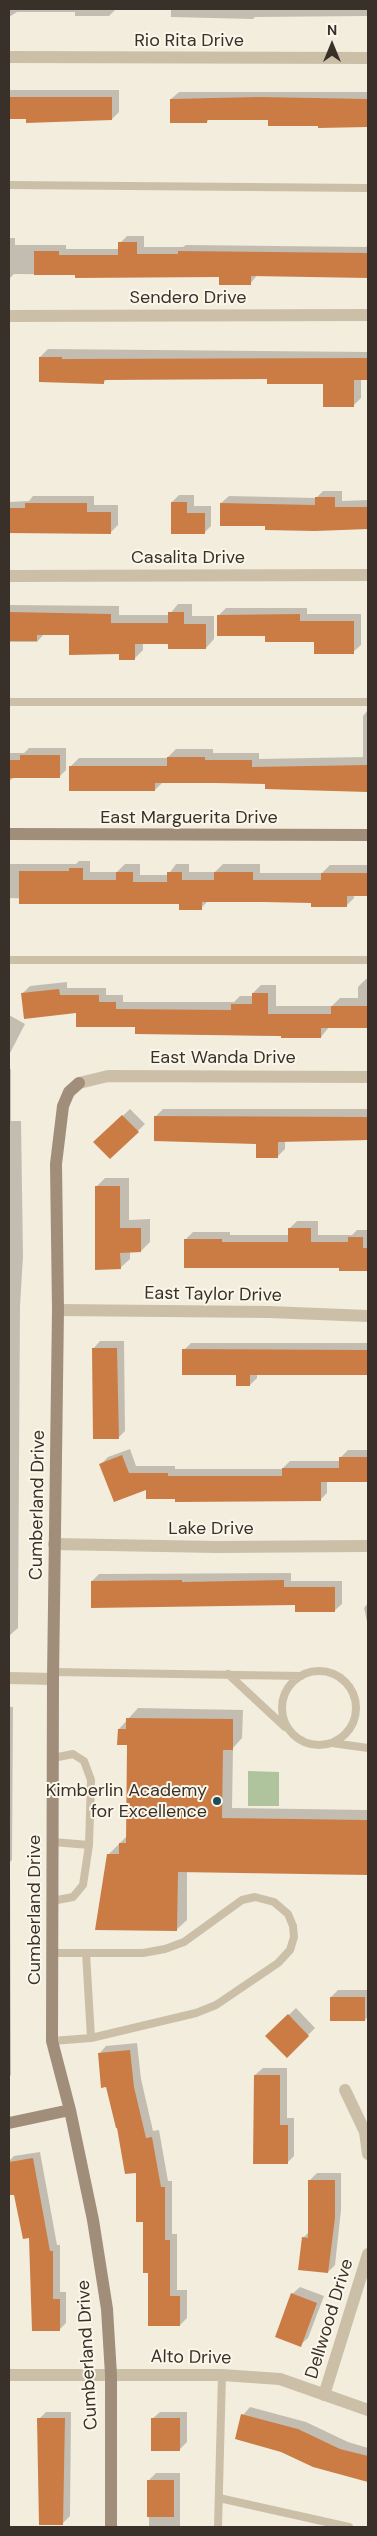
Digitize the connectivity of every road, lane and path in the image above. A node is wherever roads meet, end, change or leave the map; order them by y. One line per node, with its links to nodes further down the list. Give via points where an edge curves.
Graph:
1 (9, 57): 2 (street, Rio Rita Drive)
2 (368, 58)
3 (9, 185): 4 (lane)
4 (368, 188)
5 (368, 315): 6 (street, Sendero Drive)
6 (9, 316)
7 (368, 575): 8 (street, Casalita Drive)
8 (9, 576)
9 (9, 702): 10 (lane)
10 (368, 702)
11 (9, 834): 12 (street, East Marguerita Drive)
12 (368, 835)
13 (9, 960): 14 (lane)
14 (368, 960)
15 (368, 1077): 16 (street, East Wanda Drive, via 108,1076)
16 (79, 1083): 17 (street, Cumberland Drive, via 69,1092 63,1106 56,1164)
17 (58, 1310): 18 (street, East Taylor Drive); 19 (street, Cumberland Drive)
18 (368, 1316)
19 (54, 1544): 20 (street, Lake Drive); 22 (street, Cumberland Drive)
20 (368, 1546)
21 (228, 1674): 22 (lane); 23 (lane); 25 (lane)
22 (53, 1676): 24 (street); 28 (street, Cumberland Drive)
23 (301, 1676): 25 (lane, via 291,1683 282,1706); 26 (lane, via 313,1672 336,1675 353,1693 356,1717 343,1737)
24 (9, 1678)
25 (288, 1729): 26 (lane, via 308,1744)
26 (332, 1743): 27 (lane)
27 (368, 1748)
28 (53, 1758): 29 (street, Cumberland Drive); 30 (lane, via 73,1754 84,1761 91,1780)
29 (53, 1842): 30 (lane); 31 (street, Cumberland Drive)
30 (89, 1845): 31 (lane, via 83,1885 73,1898)
31 (52, 1901): 32 (street, Cumberland Drive)
32 (53, 1953): 33 (lane); 35 (street, Cumberland Drive)
33 (86, 1953): 34 (lane); 34 (lane, via 143,1953 165,1949 184,1942 242,1900 255,1897 274,1902 288,1914 294,1926 290,1950 278,1963 216,2005 196,2013)
34 (91, 2038): 35 (lane)
35 (52, 2041): 37 (street, Cumberland Drive)
36 (344, 2090): 39 (street, via 365,2132)
37 (70, 2110): 38 (street); 41 (street, Cumberland Drive, via 106,2300)
38 (9, 2123)
39 (368, 2154)
40 (368, 2254): 44 (street, Dellwood Drive)
41 (111, 2374): 42 (street, Alto Drive); 43 (street, Alto Drive); 47 (street, Cumberland Drive)
42 (9, 2375)
43 (222, 2376): 44 (street, Alto Drive, via 280,2379); 46 (lane)
44 (324, 2394): 45 (street, Alto Drive)
45 (368, 2410)
46 (219, 2498): 48 (lane); 49 (lane)
47 (111, 2527)
48 (218, 2527)
49 (349, 2527)

